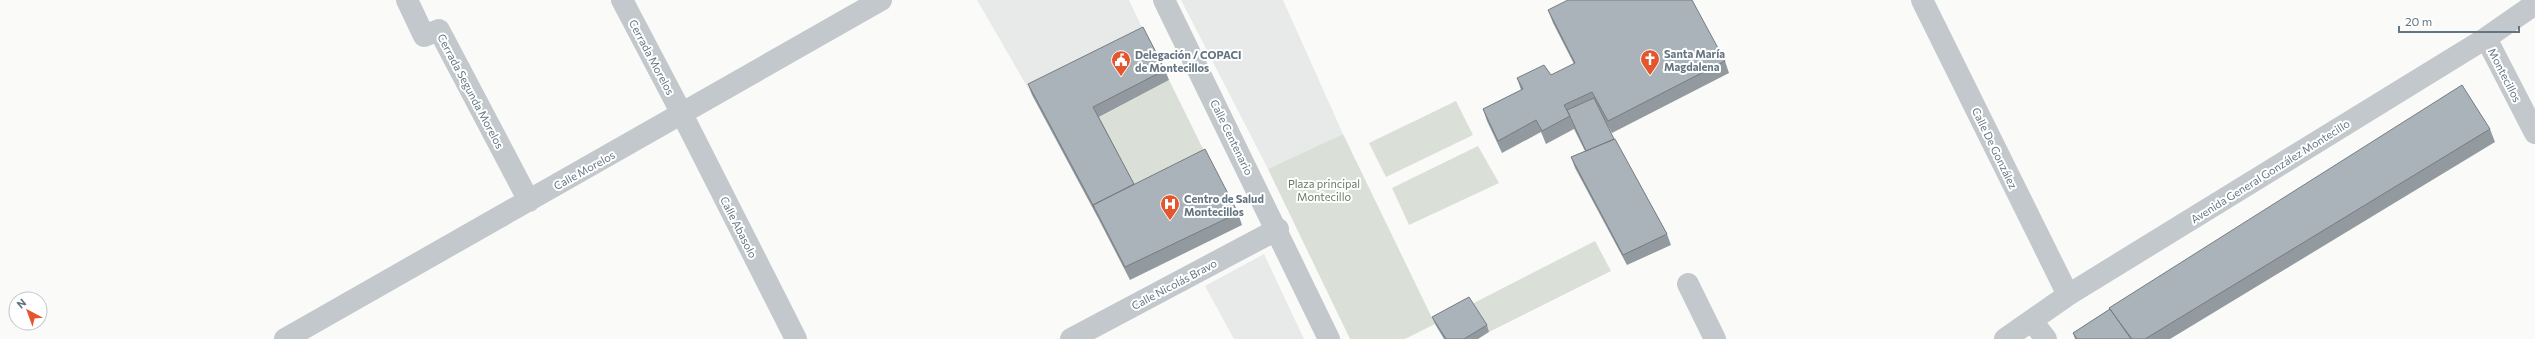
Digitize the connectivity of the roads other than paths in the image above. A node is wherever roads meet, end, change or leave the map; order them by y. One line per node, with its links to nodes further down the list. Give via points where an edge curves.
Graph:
1 (407, 0): 10 (street, Cerrada Segunda Morelos, via 424,36 439,30)
2 (622, 0): 8 (street, Cerrada Morelos)
3 (881, 0): 8 (street, Calle Morelos)
4 (1164, 0): 11 (street, Calle Centenario)
5 (1922, 0): 13 (street, Calle De González)
6 (2535, 4): 7 (street, Avenida General González Montecillo)
7 (2486, 38): 9 (street, Montecillos); 13 (street, Avenida General González Montecillo)
8 (682, 114): 10 (street, Calle Morelos); 16 (street, Calle Abasolo)
9 (2535, 133)
10 (529, 201): 15 (street, Calle Morelos)
11 (1278, 230): 17 (street, Calle Nicolás Bravo); 18 (street, Calle Centenario)
12 (1688, 284): 19 (street)
13 (2068, 295): 14 (street, Avenida General González Montecillo)
14 (2032, 321): 20 (street, Avenida General González Montecillo); 21 (street)
15 (285, 339)
16 (796, 339)
17 (1071, 339)
18 (1329, 339)
19 (1715, 339)
20 (2005, 339)
21 (2046, 339)

